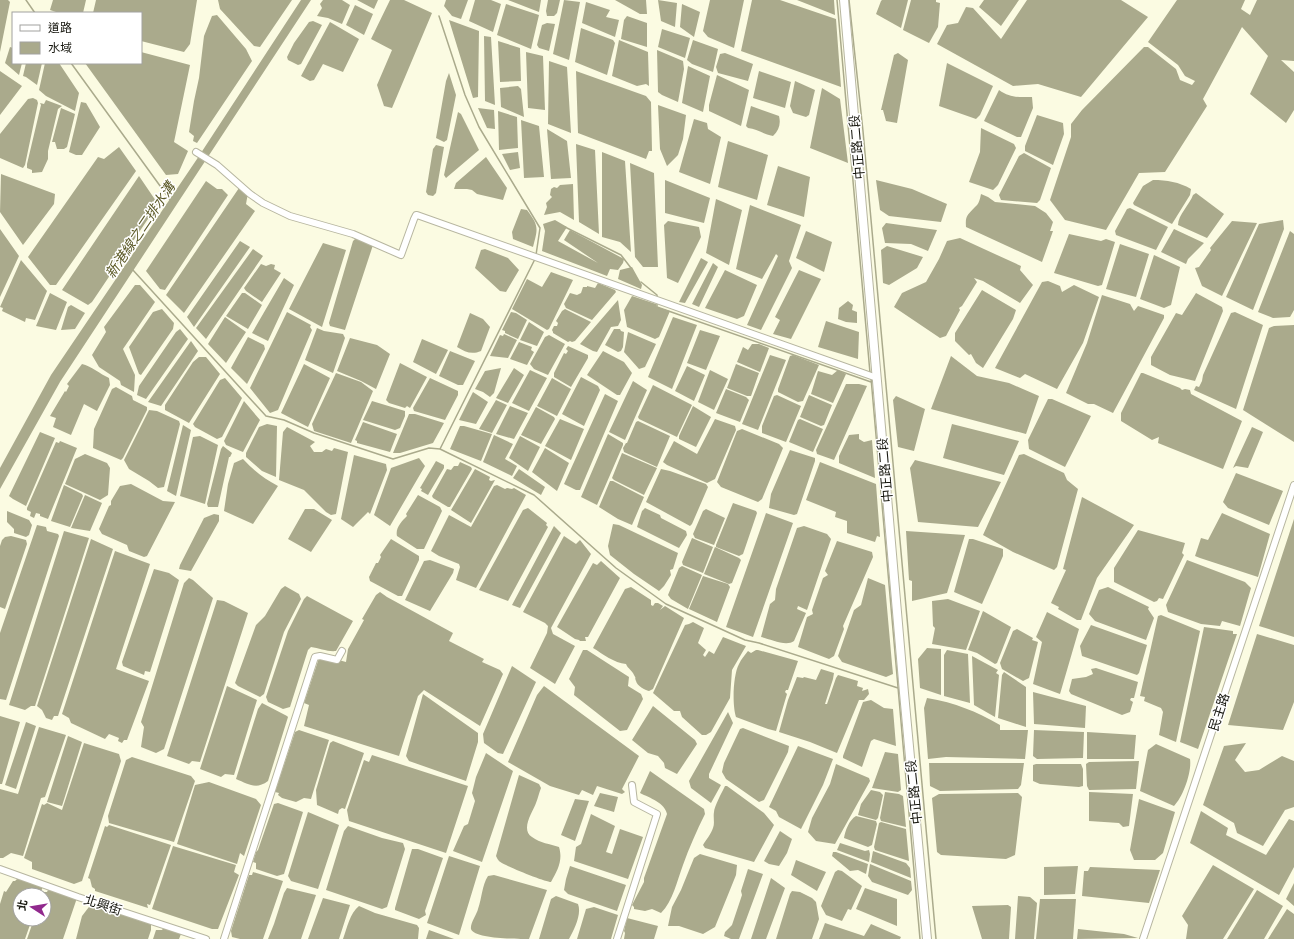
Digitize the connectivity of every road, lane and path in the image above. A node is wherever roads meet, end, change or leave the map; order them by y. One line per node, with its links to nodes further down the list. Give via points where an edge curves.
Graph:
1 (844, 0): 3 (main road, 中正路二段)
2 (196, 152): 3 (street, via 263,203 290,216 348,232 401,255 417,215)
3 (877, 378): 11 (main road, 中正路二段)
4 (1294, 485): 12 (street, 民主路)
5 (342, 651): 9 (street, via 337,660 314,657)
6 (632, 785): 10 (street, via 634,802 657,814)
7 (0, 869): 8 (street, 北興街)
8 (206, 939)
9 (224, 939)
10 (617, 939)
11 (927, 939)
12 (1143, 939)

